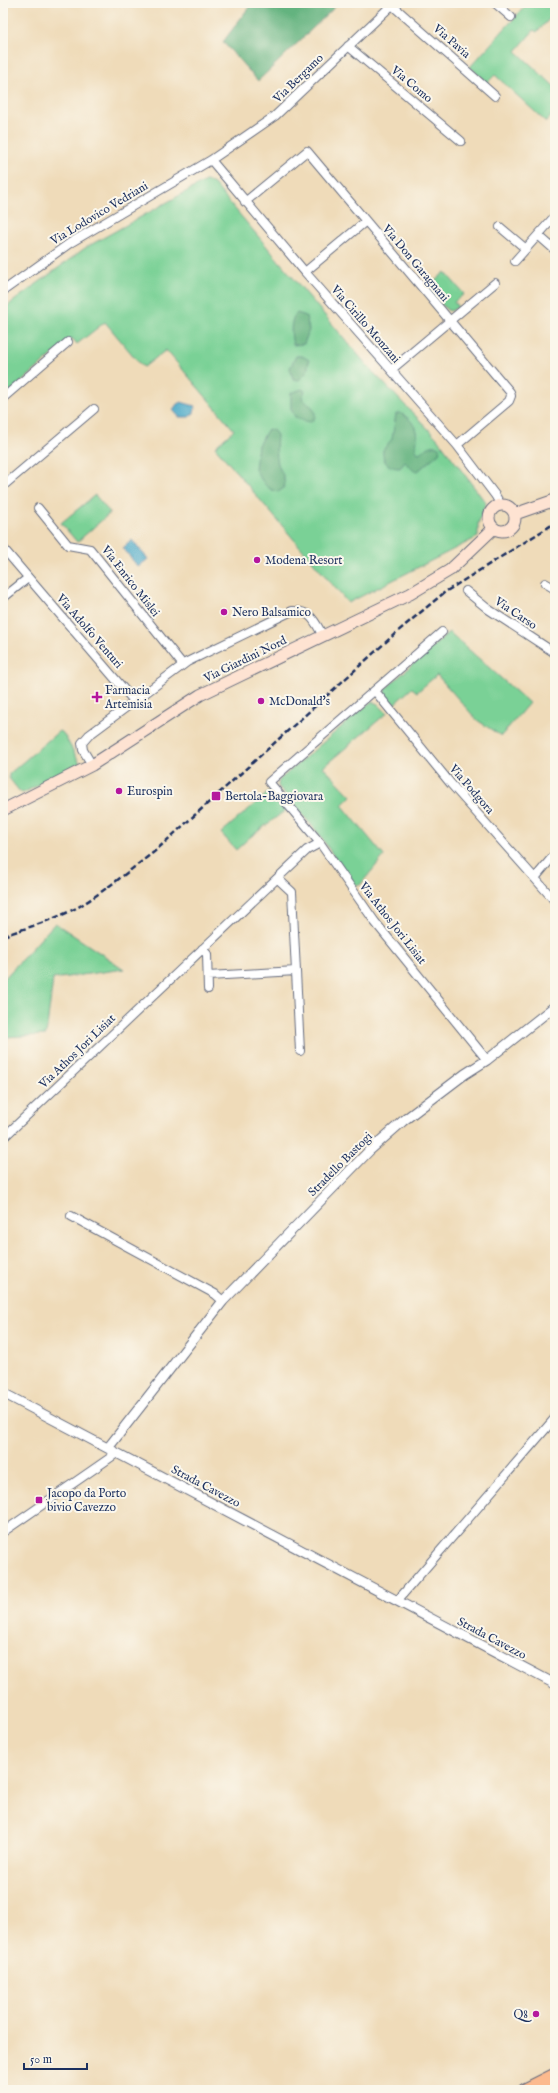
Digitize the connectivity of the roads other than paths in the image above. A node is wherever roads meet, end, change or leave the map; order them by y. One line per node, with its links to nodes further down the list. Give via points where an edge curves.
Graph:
1 (495, 3): 3 (street)
2 (393, 4): 4 (street, Via Bergamo); 5 (street, Via Pavia)
3 (511, 17)
4 (348, 46): 6 (street, Via Como); 7 (street, Via Bergamo, via 275,116)
5 (495, 96)
6 (461, 140)
7 (211, 160): 8 (street, Via Cirillo Monzani); 18 (street, Via Lodovico Vedriani, via 70,243)
8 (245, 202): 10 (street, Via Don Garagnani, via 307,151); 16 (street, Via Cirillo Monzani)
9 (555, 216): 12 (street)
10 (366, 221): 16 (street); 19 (street, Via Don Garagnani)
11 (500, 227): 13 (street)
12 (538, 236): 13 (street); 14 (street)
13 (526, 249): 15 (street)
14 (555, 250)
15 (515, 261)
16 (305, 272): 21 (street, Via Cirillo Monzani)
17 (495, 283): 19 (street)
18 (3, 291)
19 (449, 321): 21 (street); 24 (street, Via Don Garagnani, via 511,396 509,402)
20 (68, 342): 22 (street)
21 (391, 370): 24 (street, Via Cirillo Monzani)
22 (3, 398)
23 (94, 409): 25 (street)
24 (457, 445): 27 (street, Via Cirillo Monzani)
25 (3, 486)
26 (555, 500): 29 (main road)
27 (501, 505): 29 (main road, via 509,507); 30 (main road, via 493,509 490,517)
28 (38, 508): 40 (street, Via Enrico Mislei, via 68,545 90,549)
29 (515, 514): 30 (main road, via 512,527 505,531)
30 (494, 528): 38 (main road, Via Giardini Nord, via 450,570 410,594)
31 (3, 548): 32 (street, Via Adolfo Venturi)
32 (28, 578): 36 (street); 42 (street, Via Adolfo Venturi)
33 (545, 583): 34 (street)
34 (555, 589)
35 (466, 591): 39 (street, Via Carso)
36 (3, 598)
37 (442, 632): 41 (street)
38 (323, 636): 40 (street, via 311,615 299,610 292,611); 43 (main road, Via Giardini Nord, via 200,695)
39 (555, 654)
40 (183, 665): 42 (street)
41 (374, 691): 45 (street, via 269,782); 47 (street, Via Podgora, via 451,784)
42 (134, 701): 43 (street, via 82,743)
43 (92, 765): 44 (main road, Via Giardini Nord)
44 (3, 810)
45 (320, 843): 48 (street, Via Athos Jori Lisiat, via 307,850); 56 (street, Via Athos Jori Lisiat, via 375,922)
46 (555, 854): 47 (street)
47 (535, 878): 49 (street, Via Podgora)
48 (278, 879): 50 (street, Via Athos Jori Lisiat); 51 (street, via 292,892)
49 (555, 901)
50 (202, 949): 52 (street, via 207,954); 57 (street, Via Athos Jori Lisiat)
51 (296, 971): 52 (street); 55 (street)
52 (208, 976): 53 (street)
53 (208, 989)
54 (555, 1006): 56 (street, Stradello Bastogi)
55 (300, 1052)
56 (487, 1060): 59 (street, Stradello Bastogi, via 403,1121 370,1150)
57 (3, 1138)
58 (71, 1216): 59 (street)
59 (224, 1301): 62 (street, Stradello Bastogi)
60 (3, 1393): 62 (street, Strada Cavezzo)
61 (555, 1418): 65 (street)
62 (108, 1448): 63 (street, Strada Cavezzo)
63 (117, 1453): 64 (street); 65 (street, Strada Cavezzo)
64 (3, 1532)
65 (397, 1601): 66 (street, Strada Cavezzo)
66 (555, 1684)
67 (555, 2075): 69 (highway)
68 (555, 2088): 70 (highway)
69 (525, 2090)
70 (551, 2090)

